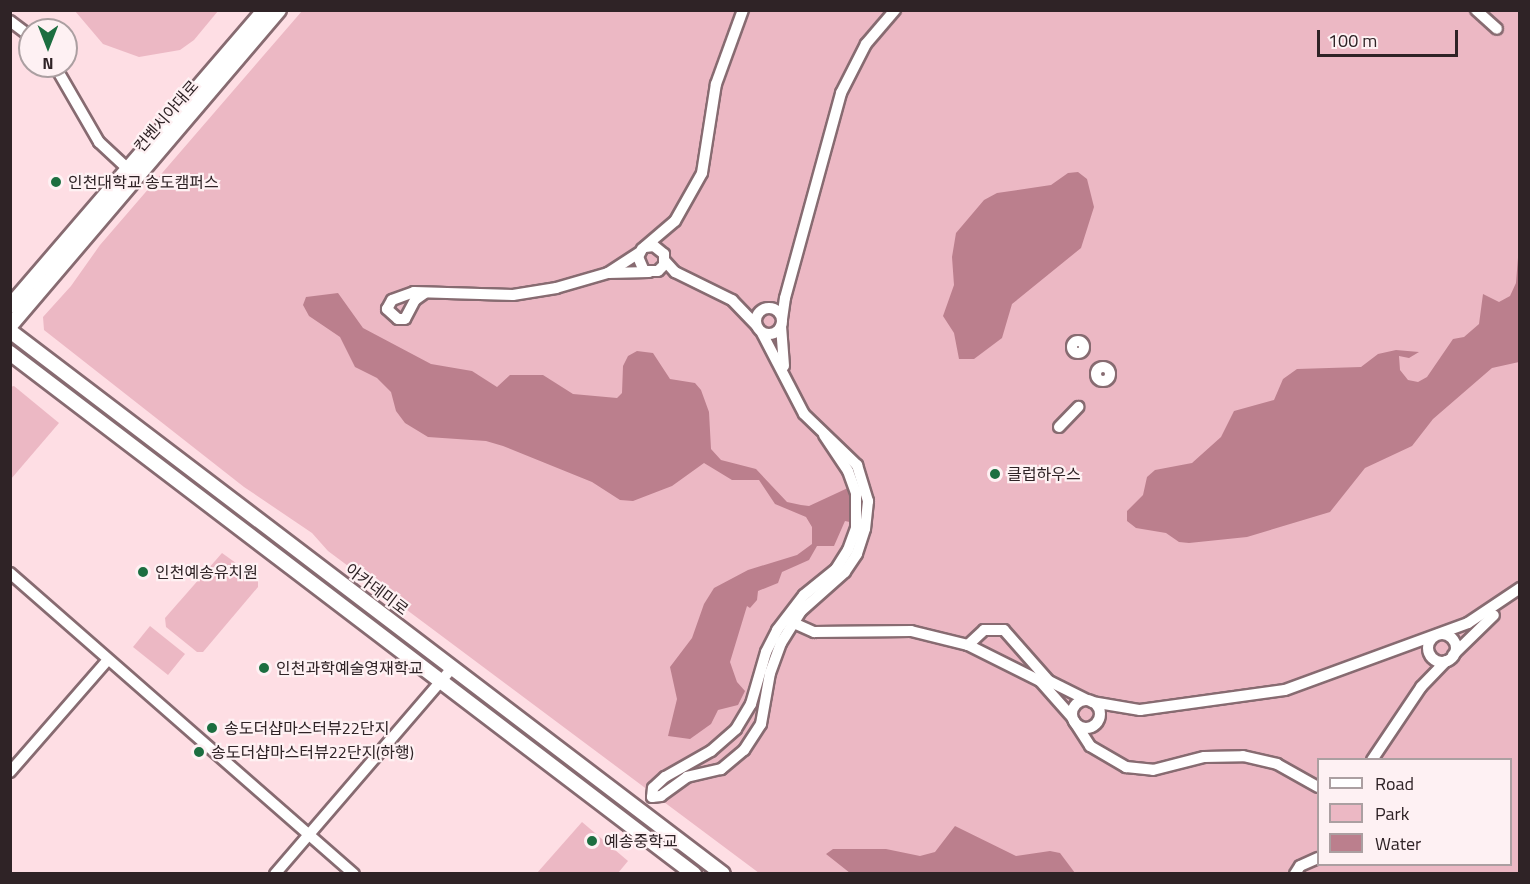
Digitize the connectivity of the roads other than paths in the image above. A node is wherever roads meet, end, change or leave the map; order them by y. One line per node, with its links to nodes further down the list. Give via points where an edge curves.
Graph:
1 (265, 10): 8 (main road, 컨벤시아대로)
2 (279, 10): 22 (main road, 컨벤시아대로)
3 (743, 10): 9 (street, via 716,84 702,173 682,212)
4 (895, 10): 16 (street, via 866,44 841,93)
5 (1476, 10): 6 (street)
6 (1497, 29)
7 (62, 78): 8 (street, via 99,142)
8 (128, 169): 17 (main road, 컨벤시아대로)
9 (662, 236): 10 (street); 11 (street)
10 (642, 250): 11 (street, via 654,246); 12 (street); 13 (street, via 638,262)
11 (664, 256): 13 (street); 14 (street)
12 (608, 273): 13 (street); 15 (street, via 513,295)
13 (651, 273): 14 (street)
14 (683, 276): 19 (street, via 717,290)
15 (425, 292)
16 (784, 298): 18 (street); 21 (street)
17 (10, 306)
18 (771, 308): 20 (street); 21 (street)
19 (745, 312): 20 (street); 23 (street)
20 (758, 312): 23 (street)
21 (782, 323): 23 (street, via 771,334); 26 (street)
22 (10, 326)
23 (759, 329): 26 (street)
24 (10, 332): 40 (main road, 아카데미로)
25 (10, 353): 41 (main road)
26 (786, 375): 32 (street, via 804,414 858,482 863,516 844,559)
27 (1078, 407): 28 (street)
28 (1059, 427)
29 (10, 573): 38 (street)
30 (1520, 588): 33 (street, via 1479,618)
31 (1520, 595): 37 (street)
32 (788, 621): 35 (street, via 828,633 911,632); 46 (street, via 766,652 751,704); 47 (street, via 775,656 761,724)
33 (1438, 634): 34 (street); 36 (street); 37 (street, via 1454,641)
34 (1415, 642): 36 (street); 43 (street, via 1264,695 1150,709)
35 (968, 645): 42 (street, via 984,630 1004,630 1049,681); 44 (street, via 1040,681)
36 (1428, 647): 39 (street)
37 (1450, 658): 39 (street)
38 (107, 661): 52 (street); 54 (street)
39 (1434, 664): 50 (street)
40 (453, 668): 41 (street); 59 (main road, 아카데미로)
41 (440, 683): 54 (street); 58 (main road)
42 (1090, 701): 43 (street); 44 (street, via 1076,705); 45 (street)
43 (1113, 708): 45 (street)
44 (1073, 719): 45 (street, via 1085,727); 48 (street)
45 (1096, 721): 48 (street, via 1088,733)
46 (736, 729): 47 (street); 49 (street)
47 (752, 740): 51 (street)
48 (1090, 746): 53 (street, via 1118,764 1145,770 1204,757 1251,757 1290,770)
49 (711, 751): 51 (street); 51 (street, via 665,777 653,788 652,797 661,796 687,777)
50 (1373, 758)
51 (721, 769)
52 (10, 772)
53 (1317, 786)
54 (309, 835): 56 (street); 57 (street)
55 (1317, 860): 60 (street, via 1300,866)
56 (275, 873)
57 (354, 873)
58 (694, 873)
59 (723, 873)
60 (1295, 873)

